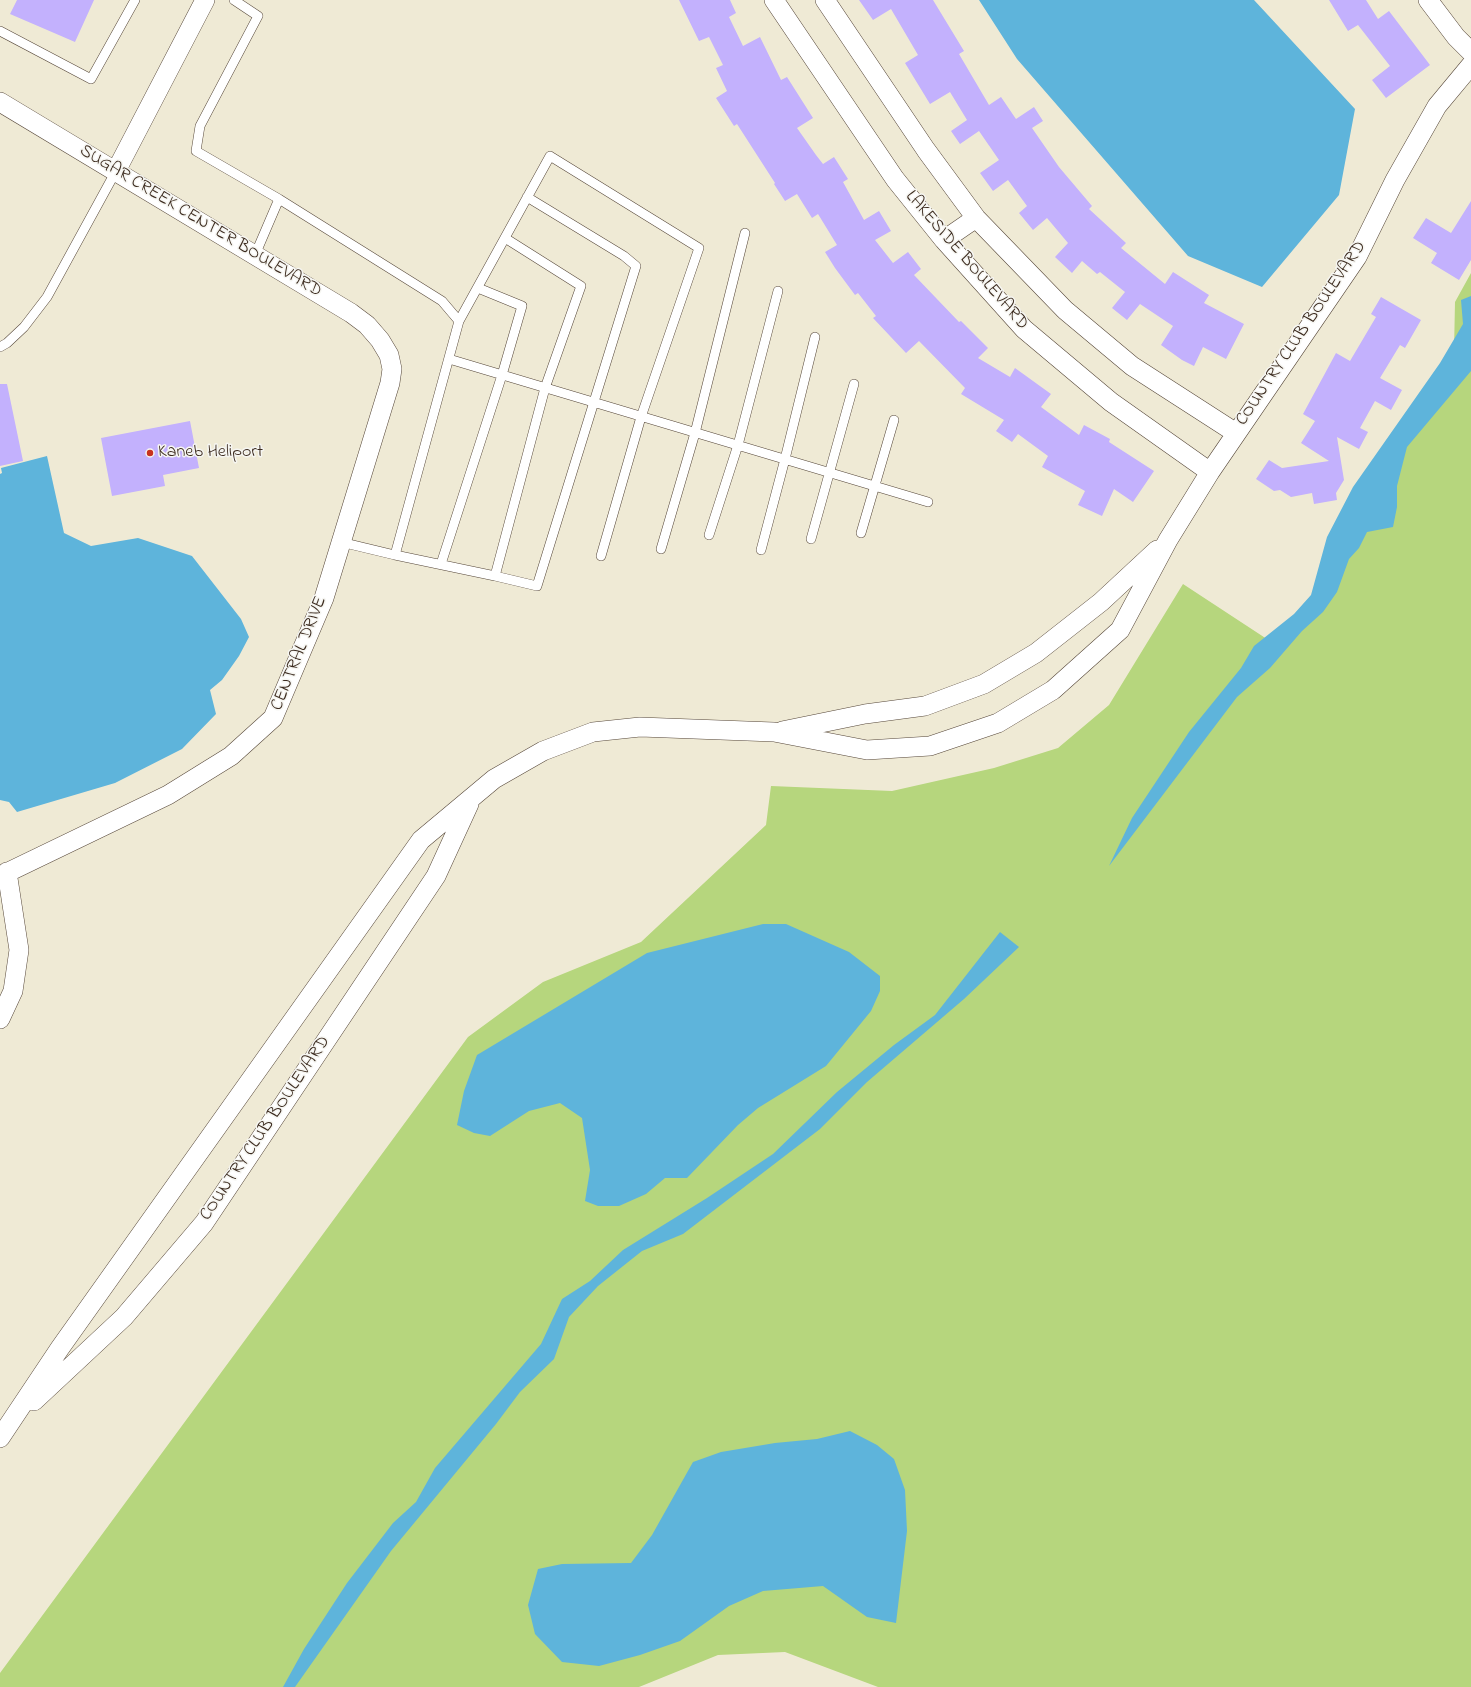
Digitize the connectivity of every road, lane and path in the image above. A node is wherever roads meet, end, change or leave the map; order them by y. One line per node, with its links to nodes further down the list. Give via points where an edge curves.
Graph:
1 (135, 0): 7 (lane, via 91,79)
2 (204, 0): 11 (street)
3 (234, 0): 13 (lane, via 258,16 200,126 196,152)
4 (774, 0): 17 (street, LAKESIDE BOULEVARD, via 895,179)
5 (825, 0): 14 (street, LAKESIDE BOULEVARD, via 926,150)
6 (1428, 0): 8 (street)
7 (0, 31)
8 (1471, 52)
9 (1471, 65): 33 (street, COUNTRY CLUB BOULEVARD, via 1437,106 1395,180 1357,257)
10 (0, 102): 11 (street, SUGAR CREEK CENTER BOULEVARD)
11 (116, 171): 18 (street, SUGAR CREEK CENTER BOULEVARD); 23 (lane, via 47,297 24,326)
12 (528, 197): 16 (lane); 29 (lane, via 636,266); 30 (lane, via 550,156 700,248)
13 (279, 199): 18 (lane); 21 (lane, via 442,301)
14 (976, 218): 17 (street); 33 (street, LAKESIDE BOULEVARD, via 1064,310 1101,341 1132,366)
15 (745, 233): 32 (lane)
16 (505, 238): 19 (lane); 28 (lane, via 581,286)
17 (944, 240): 36 (street, LAKESIDE BOULEVARD, via 1024,329 1111,402)
18 (255, 255): 24 (street, SUGAR CREEK CENTER BOULEVARD, via 351,313 367,325)
19 (478, 288): 21 (lane); 26 (lane, via 522,306)
20 (778, 291): 34 (lane)
21 (459, 321): 25 (lane)
22 (815, 337): 35 (lane)
23 (0, 347)
24 (389, 354): 44 (street, CENTRAL DRIVE, via 392,369 390,382)
25 (449, 359): 26 (lane); 47 (lane)
26 (502, 375): 28 (lane); 49 (lane)
27 (854, 384): 37 (lane)
28 (545, 388): 29 (lane); 50 (lane)
29 (594, 403): 30 (lane); 50 (lane, via 537,586)
30 (641, 417): 32 (lane); 48 (lane)
31 (894, 420): 38 (lane)
32 (695, 432): 34 (lane); 45 (lane)
33 (1236, 433): 36 (street, COUNTRY CLUB BOULEVARD)
34 (738, 445): 35 (lane); 41 (lane)
35 (785, 459): 37 (lane); 46 (lane)
36 (1210, 472): 43 (street, COUNTRY CLUB BOULEVARD)
37 (830, 473): 38 (lane); 42 (lane)
38 (876, 486): 39 (lane); 40 (lane)
39 (928, 502)
40 (860, 533)
41 (709, 535)
42 (811, 539)
43 (1168, 540): 51 (street, COUNTRY CLUB BOULEVARD, via 1102,602 1036,653 984,684 925,706 865,714); 51 (street, COUNTRY CLUB BOULEVARD, via 1120,630 1053,690 998,724 930,746 867,750)
44 (341, 542): 47 (lane); 53 (street, CENTRAL DRIVE, via 324,598 273,718 231,756 168,795)
45 (661, 549)
46 (761, 550)
47 (395, 555): 49 (lane)
48 (601, 556)
49 (441, 564): 50 (lane)
50 (495, 576)
51 (774, 732): 52 (street, COUNTRY CLUB BOULEVARD, via 640,727 593,732 543,751 494,779)
52 (470, 801): 55 (street, COUNTRY CLUB BOULEVARD, via 421,840 69,1334); 55 (street, COUNTRY CLUB BOULEVARD, via 436,876 204,1222 124,1318)
53 (3, 874): 54 (street, via 19,950 13,991)
54 (0, 1019)
55 (14, 1419): 56 (street, COUNTRY CLUB BOULEVARD)
56 (0, 1438)

